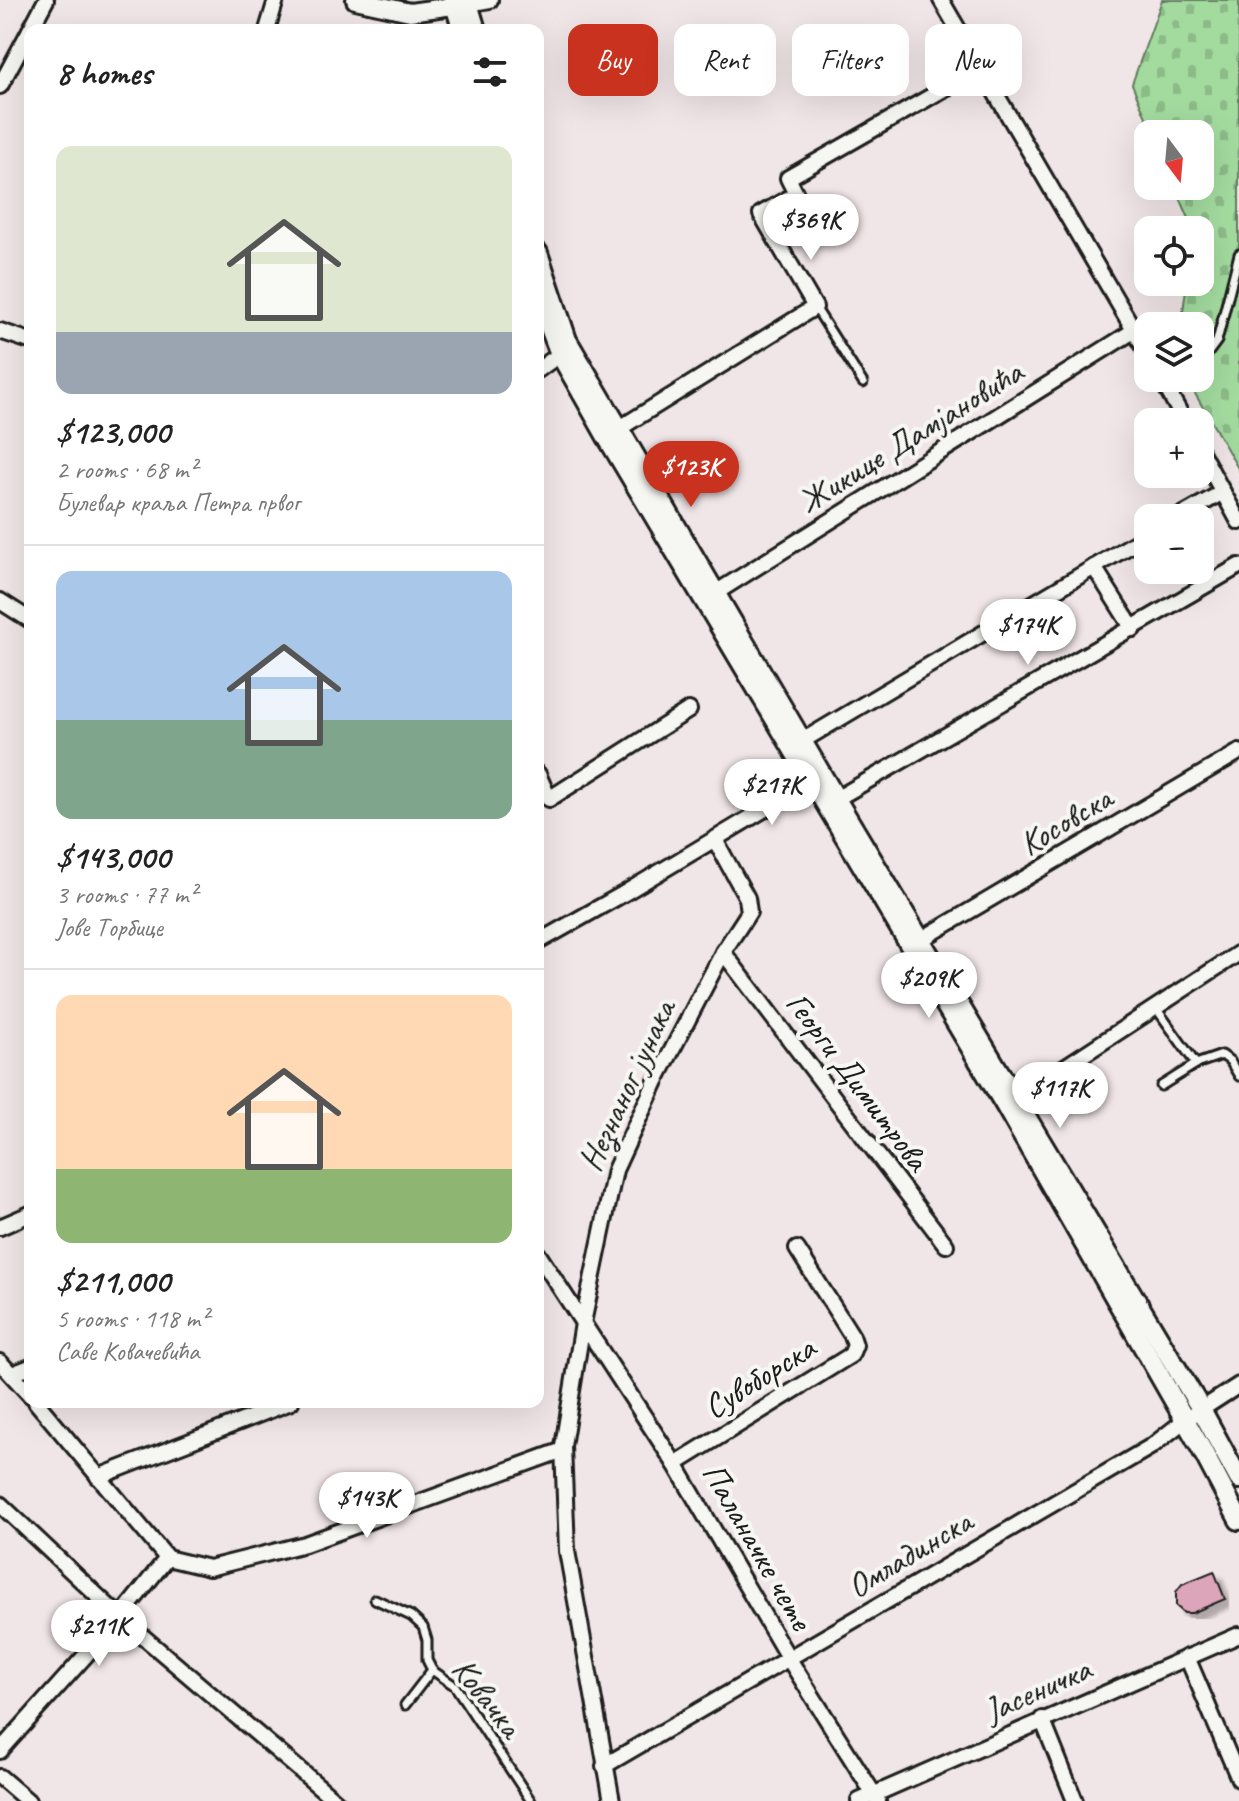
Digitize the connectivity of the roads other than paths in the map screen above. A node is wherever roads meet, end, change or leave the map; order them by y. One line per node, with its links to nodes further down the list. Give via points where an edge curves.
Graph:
1 (46, 0): 7 (street)
2 (276, 0): 8 (street)
3 (355, 0): 6 (street, via 410,12)
4 (490, 0): 6 (street)
5 (941, 0): 11 (street)
6 (461, 3): 9 (main road); 10 (main road)
7 (33, 24)
8 (269, 24)
9 (463, 24)
10 (473, 24)
11 (954, 24)
12 (24, 41): 13 (street)
13 (0, 86)
14 (932, 96): 18 (street, via 788,178 796,194 761,214)
15 (995, 96): 20 (street)
16 (1239, 254): 24 (lane)
17 (544, 271): 28 (main road, via 567,340)
18 (815, 307): 27 (lane); 28 (street)
19 (544, 312): 25 (main road)
20 (1134, 328)
21 (0, 331): 23 (street)
22 (1134, 331): 36 (street, Жикице Дамјановића)
23 (24, 339)
24 (1214, 345)
25 (560, 354): 26 (street); 43 (main road)
26 (544, 366)
27 (863, 383)
28 (620, 428): 36 (main road)
29 (1214, 476): 30 (street)
30 (1223, 492): 31 (street); 32 (street)
31 (1202, 504)
32 (1239, 522)
33 (1134, 543): 35 (street)
34 (1239, 566): 39 (street)
35 (1094, 567): 39 (street); 41 (street)
36 (717, 592): 41 (main road)
37 (0, 601): 38 (street)
38 (24, 616)
39 (1133, 629): 45 (street)
40 (689, 710): 44 (street, via 549,799)
41 (802, 741): 43 (main road)
42 (1239, 752): 48 (street, Косовска)
43 (816, 778): 45 (main road); 46 (street); 70 (main road)
44 (544, 788)
45 (836, 799): 48 (main road)
46 (715, 840): 47 (street); 49 (street, Незнаног јунака, via 747,898 749,912)
47 (544, 939)
48 (922, 939): 55 (main road)
49 (723, 952): 58 (street, Георги Димитрова); 61 (street, Незнаног јунака, via 615,1170)
50 (1239, 953): 51 (street)
51 (1156, 1008): 52 (lane); 55 (street)
52 (1196, 1064): 53 (lane, via 1222,1055); 54 (lane)
53 (1239, 1076)
54 (1161, 1086)
55 (1017, 1098): 69 (main road)
56 (24, 1217): 57 (street)
57 (0, 1227)
58 (946, 1245)
59 (797, 1249): 72 (street, Сувоборска, via 852,1336 851,1355)
60 (544, 1263): 61 (street, Паланачке чете)
61 (583, 1323): 71 (street, Незнаног јунака); 72 (street, Паланачке чете)
62 (0, 1362): 64 (street)
63 (24, 1369): 64 (street)
64 (12, 1374): 66 (street)
65 (1239, 1385): 69 (street, Омладинска)
66 (24, 1388)
67 (41, 1408): 73 (street)
68 (276, 1408): 73 (street)
69 (1201, 1409): 70 (street, Омладинска); 74 (main road)
70 (1185, 1420): 76 (main road); 82 (street, Омладинска, via 1152,1446)
71 (563, 1450): 77 (street, via 305,1544 209,1568); 87 (street, Незнаног јунака, via 567,1551)
72 (675, 1464): 82 (street, Паланачке чете)
73 (98, 1477): 77 (street)
74 (1239, 1479)
75 (0, 1504): 79 (street)
76 (1239, 1520)
77 (167, 1558): 79 (street)
78 (375, 1599): 83 (lane, Ковачка, via 423,1627)
79 (120, 1617): 86 (street); 92 (street)
80 (1239, 1635): 81 (street, Јасеничка)
81 (1187, 1657): 85 (street, Јасеничка); 89 (street)
82 (789, 1659): 87 (street, Омладинска); 90 (street, Паланачке чете)
83 (432, 1670): 84 (lane); 93 (lane, Ковачка, via 455,1686)
84 (405, 1705)
85 (1042, 1719): 90 (street, Јасеничка); 96 (street)
86 (0, 1751)
87 (604, 1766): 94 (street, Незнаног јунака)
88 (0, 1777): 91 (street)
89 (1239, 1779)
90 (876, 1798): 95 (street, Јасеничка)
91 (28, 1801)
92 (336, 1801)
93 (531, 1801)
94 (612, 1801)
95 (859, 1801)
96 (1075, 1801)

